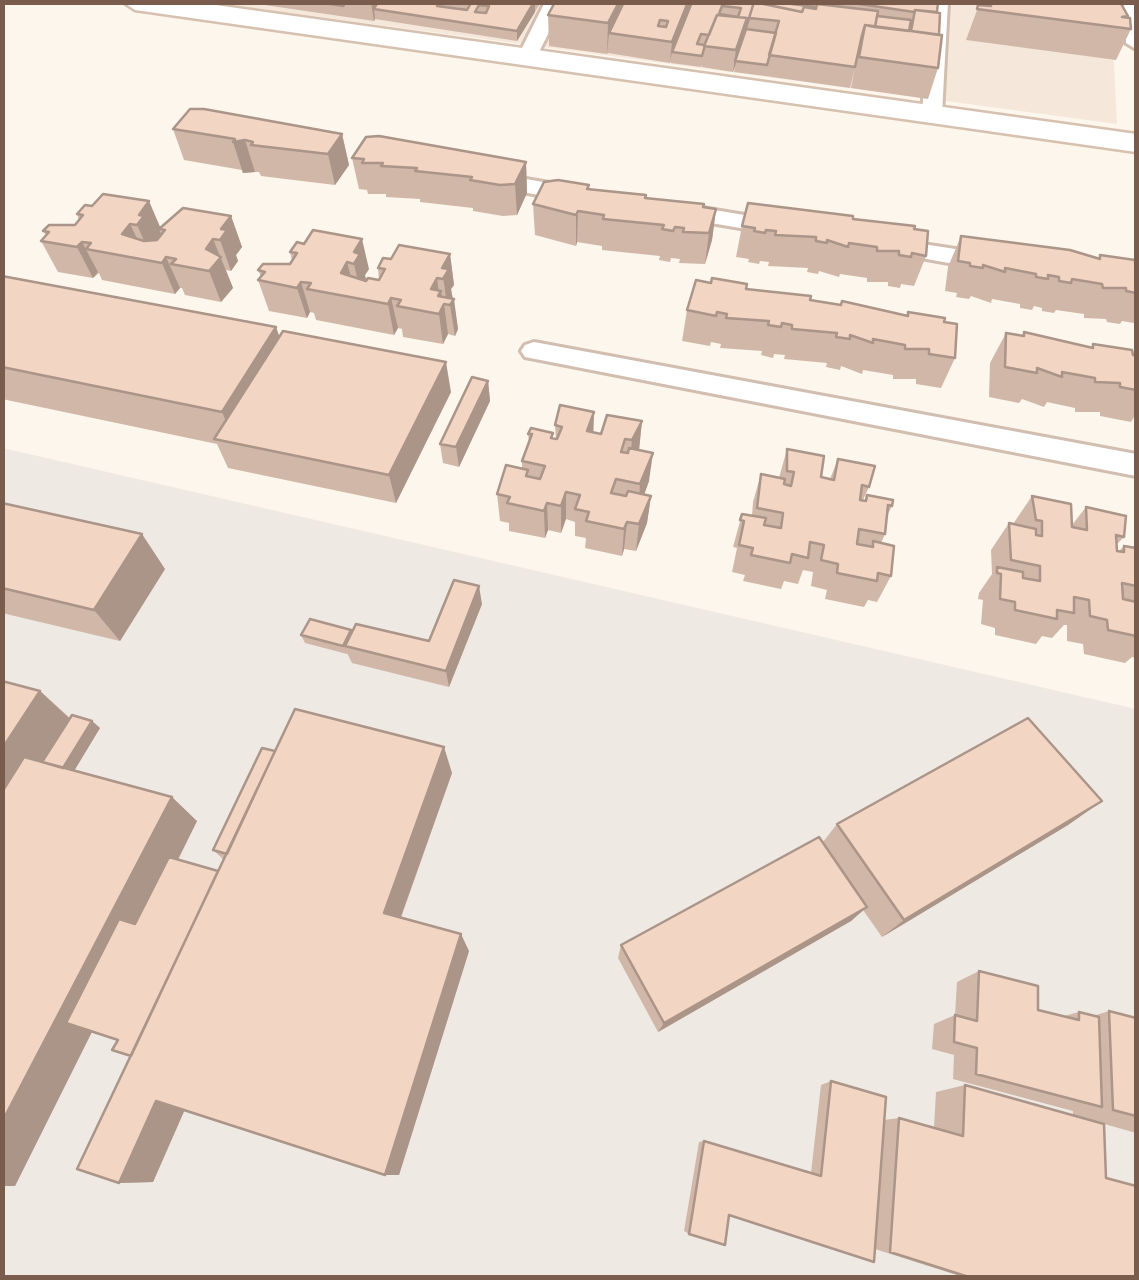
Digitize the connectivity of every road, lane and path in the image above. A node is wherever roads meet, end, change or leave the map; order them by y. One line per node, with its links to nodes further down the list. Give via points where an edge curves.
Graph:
1 (135, 2): 6 (street)
2 (555, 2): 6 (street)
3 (940, 2): 7 (street)
4 (1133, 2): 5 (street)
5 (1136, 43)
6 (527, 58): 7 (street)
7 (932, 114): 8 (street)
8 (1136, 143)
9 (464, 176): 10 (street)
10 (598, 198)
11 (656, 208): 12 (street)
12 (810, 233)
13 (868, 242): 14 (street)
14 (1021, 268)
15 (534, 351): 16 (street)
16 (1136, 465)

